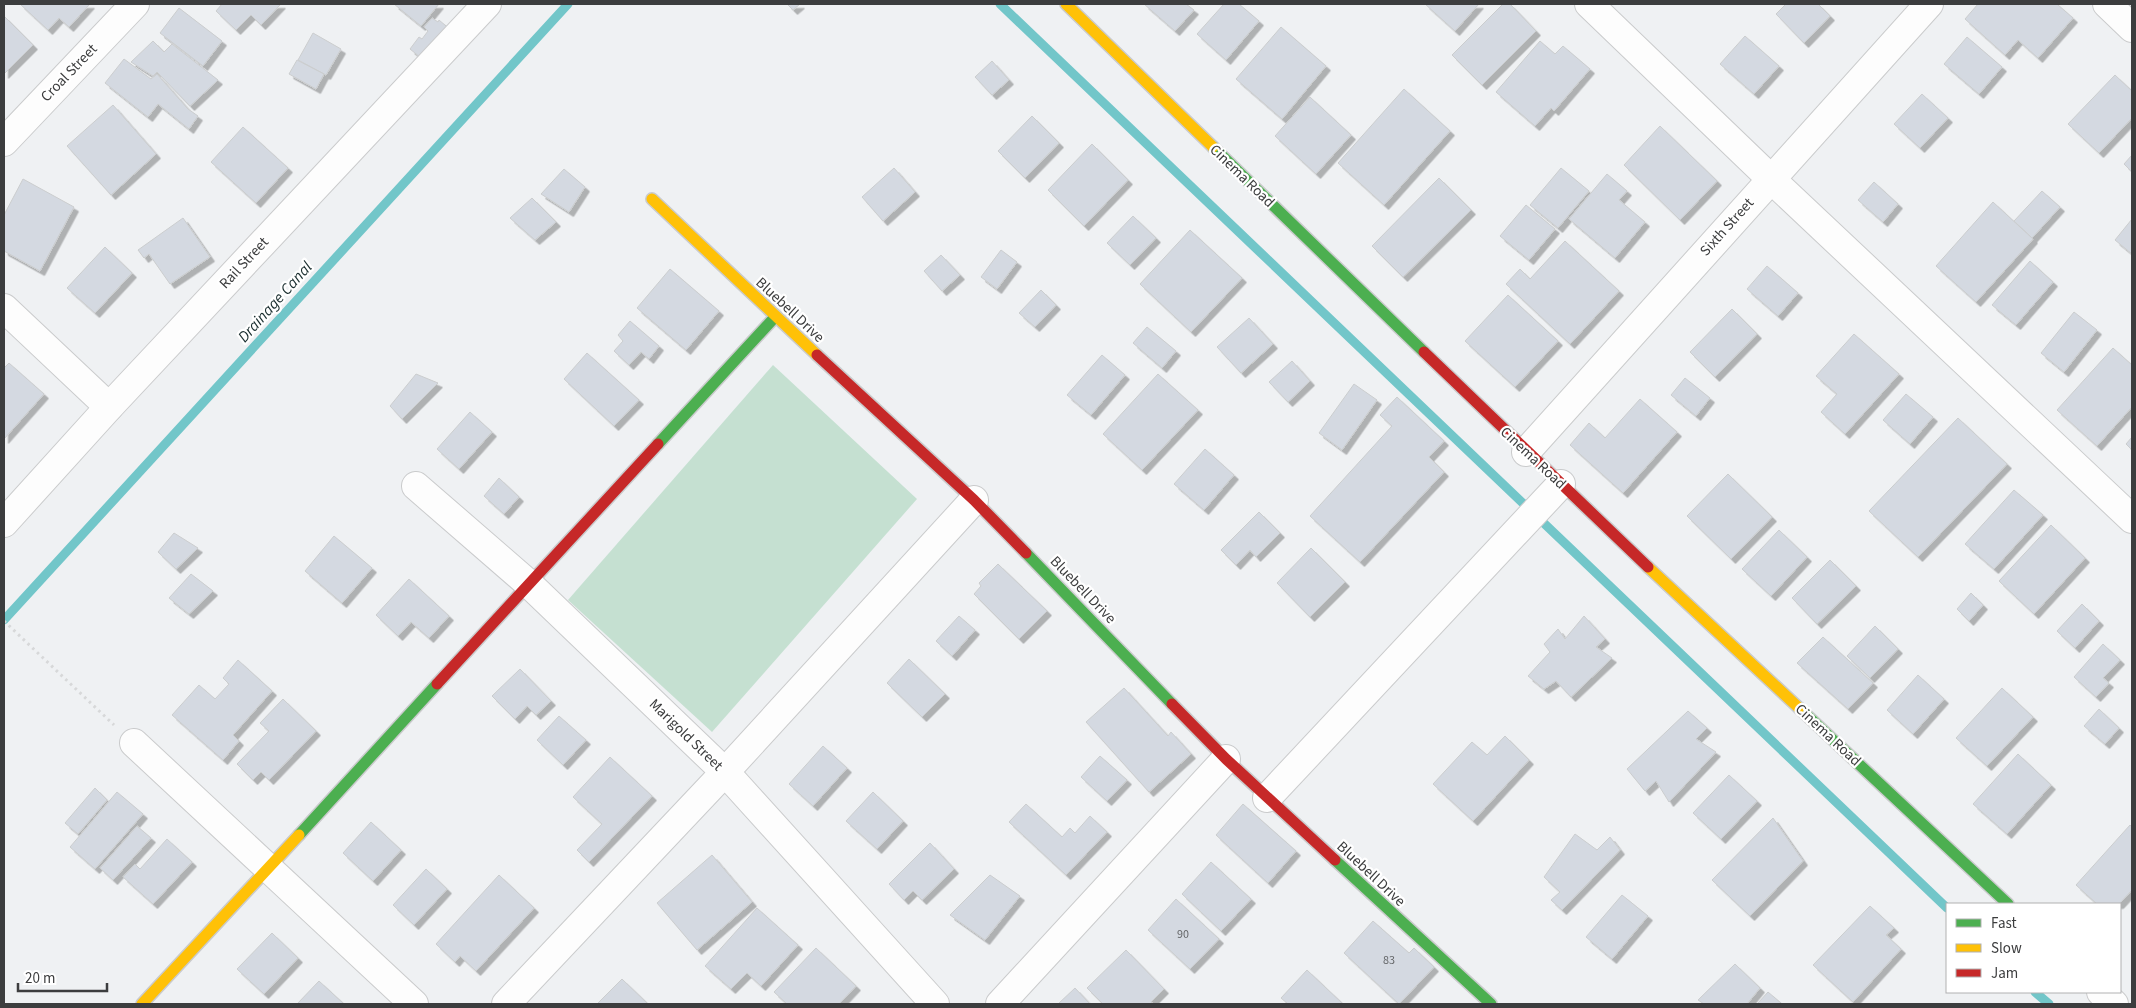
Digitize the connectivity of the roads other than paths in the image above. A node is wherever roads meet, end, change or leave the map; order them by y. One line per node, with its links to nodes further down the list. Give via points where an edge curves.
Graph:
1 (135, 4): 8 (street, Croal Street)
2 (487, 4): 13 (street, Rail Street)
3 (1066, 4): 14 (street, Cinema Road)
4 (1589, 4): 9 (street)
5 (1929, 4): 9 (street, Sixth Street)
6 (2107, 4): 7 (street)
7 (2132, 28)
8 (4, 142)
9 (1770, 179): 14 (street, Sixth Street); 18 (street)
10 (652, 199): 12 (street, Bluebell Drive)
11 (4, 308): 13 (street)
12 (775, 317): 17 (street, Bluebell Drive); 20 (street)
13 (109, 407): 19 (street, Rail Street)
14 (1526, 452): 15 (street, Cinema Road)
15 (1561, 484): 24 (street); 26 (street, Cinema Road)
16 (416, 486): 20 (street, Marigold Street)
17 (974, 500): 22 (street, Bluebell Drive); 23 (street)
18 (2132, 519)
19 (4, 524)
20 (529, 584): 23 (street, Marigold Street); 25 (street)
21 (134, 743): 25 (street)
22 (1226, 759): 24 (street, Bluebell Drive); 33 (street)
23 (725, 772): 31 (street); 32 (street, Marigold Street)
24 (1267, 798): 28 (street, Bluebell Drive)
25 (268, 869): 29 (street); 30 (street)
26 (2007, 903)
27 (2102, 993): 34 (street)
28 (1478, 1000)
29 (142, 1004)
30 (414, 1004)
31 (506, 1004)
32 (935, 1004)
33 (1000, 1004)
34 (2114, 1004)

